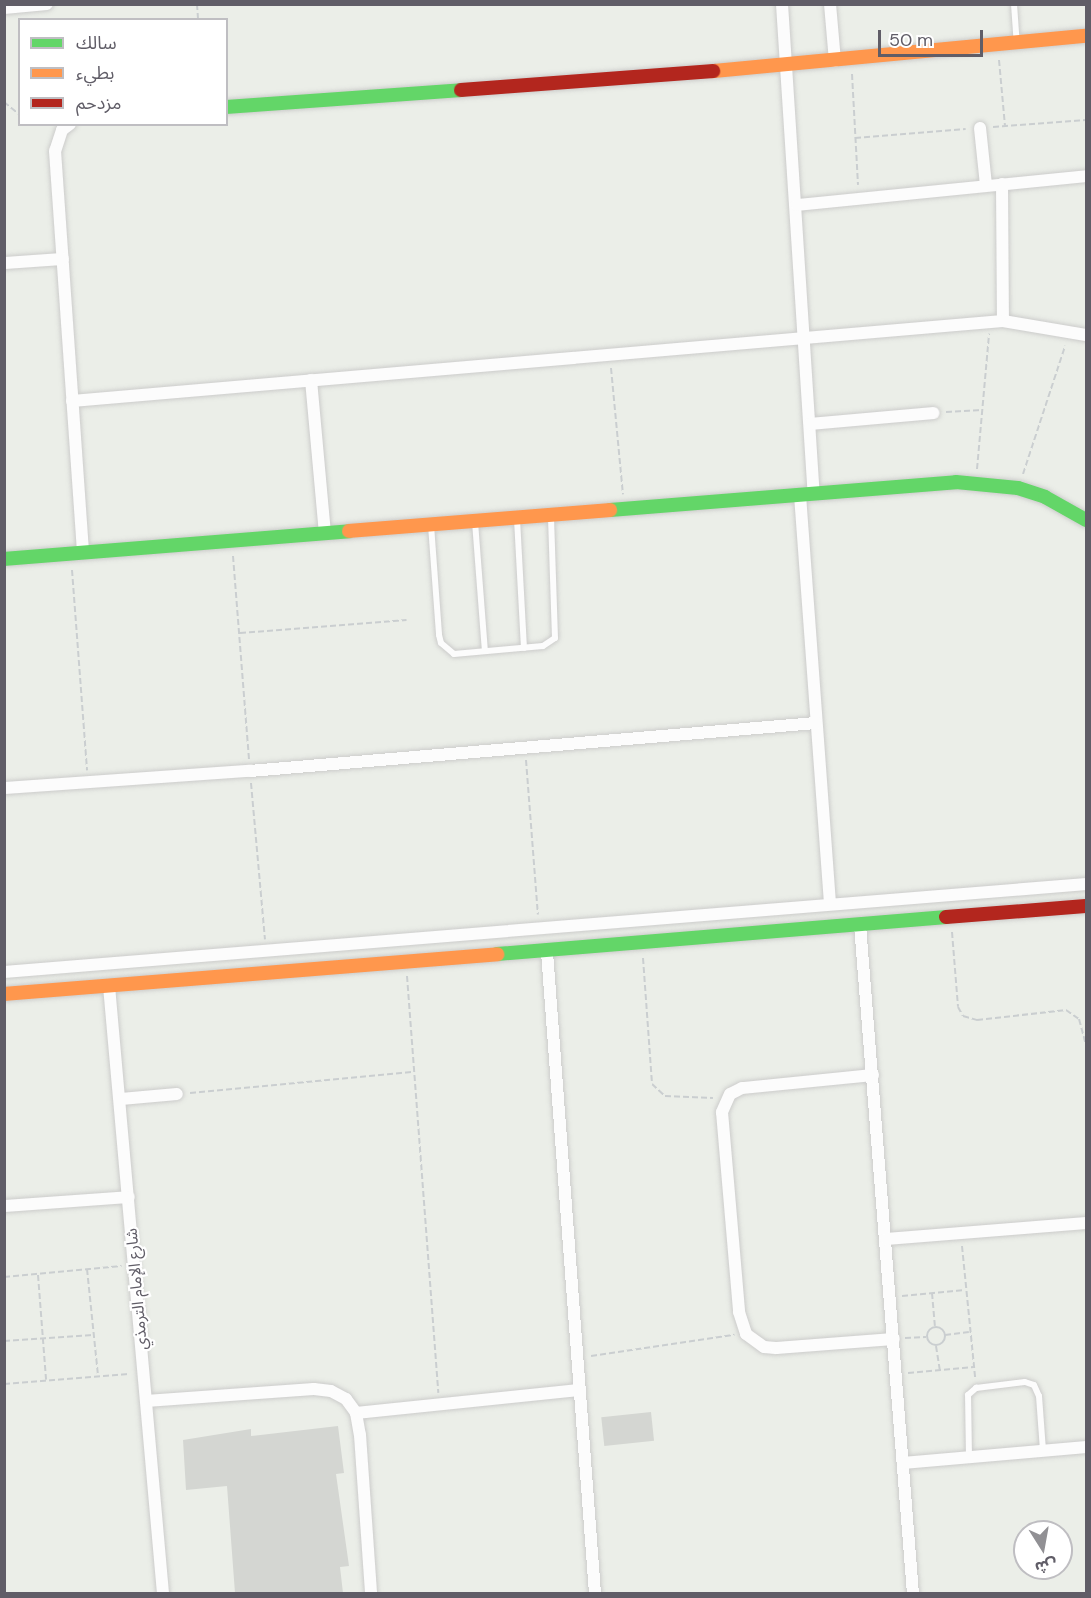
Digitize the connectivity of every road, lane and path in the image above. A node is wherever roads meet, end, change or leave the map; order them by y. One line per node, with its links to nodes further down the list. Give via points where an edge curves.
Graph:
1 (46, 4): 5 (street)
2 (782, 4): 11 (street)
3 (830, 4): 10 (street)
4 (1014, 4): 7 (lane)
5 (4, 8)
6 (1086, 36): 7 (street)
7 (1017, 43): 8 (street)
8 (998, 45): 9 (street); 16 (path)
9 (851, 59): 10 (street); 21 (path)
10 (835, 61): 11 (street)
11 (788, 66): 13 (street); 22 (street)
12 (4, 102): 14 (path)
13 (228, 107)
14 (18, 114)
15 (67, 126): 23 (street, via 62,130 55,151)
16 (1005, 126)
17 (980, 128): 20 (street)
18 (1086, 176): 19 (street)
19 (1002, 184): 20 (street); 25 (street)
20 (986, 185): 21 (street)
21 (859, 199): 22 (street)
22 (797, 205): 28 (street)
23 (63, 259): 24 (street); 31 (street)
24 (4, 263)
25 (997, 322): 26 (street); 28 (street); 32 (path)
26 (1070, 332): 27 (street); 36 (path)
27 (1086, 335)
28 (806, 338): 29 (street); 34 (street)
29 (610, 356): 30 (street); 38 (path)
30 (311, 380): 31 (street); 44 (street)
31 (72, 401): 46 (street)
32 (982, 410): 33 (path); 35 (path)
33 (934, 413): 34 (street)
34 (810, 424): 37 (street)
35 (976, 482): 36 (street); 37 (street)
36 (1018, 488): 41 (street, via 1045,497)
37 (807, 494): 38 (street); 52 (street)
38 (624, 509): 39 (street)
39 (551, 515): 40 (street); 50 (lane, via 558,631 550,643)
40 (517, 518): 42 (street); 50 (lane)
41 (1086, 520)
42 (475, 521): 43 (street); 51 (lane)
43 (431, 525): 44 (street); 51 (lane, via 441,643 454,654)
44 (325, 533): 45 (street)
45 (232, 541): 46 (street); 49 (path)
46 (77, 553): 47 (street); 55 (path)
47 (4, 559)
48 (406, 620): 49 (path)
49 (240, 633): 54 (path)
50 (524, 648): 51 (lane)
51 (484, 651)
52 (816, 723): 53 (street); 59 (street)
53 (525, 748): 54 (street); 66 (path)
54 (250, 771): 55 (street); 71 (path)
55 (88, 782): 56 (street)
56 (4, 788)
57 (1086, 884): 58 (street)
58 (920, 897): 59 (street); 63 (street)
59 (830, 904): 61 (street)
60 (1086, 906): 62 (street)
61 (752, 911): 64 (street); 67 (street)
62 (951, 918): 63 (street); 82 (path, via 958,1007 963,1016 977,1020 1066,1010 1079,1019)
63 (921, 920): 65 (street)
64 (613, 923): 66 (street); 70 (street)
65 (860, 925): 67 (street); 84 (street)
66 (539, 929): 68 (street)
67 (753, 934): 69 (street)
68 (458, 936): 71 (street); 74 (street)
69 (642, 944): 70 (street); 87 (path, via 652,1084 665,1096)
70 (615, 946): 72 (street)
71 (266, 951): 73 (street)
72 (547, 952): 74 (street); 110 (street)
73 (175, 959): 76 (street); 78 (street)
74 (459, 959): 75 (street)
75 (406, 963): 78 (street); 83 (path)
76 (46, 968): 77 (street); 80 (street)
77 (4, 972)
78 (176, 981): 79 (street)
79 (109, 986): 80 (street); 86 (street, شارع الإمام الترمذي)
80 (48, 990): 81 (street)
81 (4, 994)
82 (1086, 1046)
83 (414, 1072): 85 (path); 121 (path)
84 (873, 1075): 87 (street, via 742,1088); 92 (street)
85 (177, 1094): 86 (street)
86 (121, 1099): 88 (street, شارع الإمام الترمذي)
87 (725, 1099): 102 (street, via 722,1112 736,1289 740,1323)
88 (129, 1197): 89 (street); 93 (street, شارع الإمام الترمذي)
89 (4, 1206)
90 (1086, 1223): 91 (street)
91 (961, 1234): 92 (street); 97 (path)
92 (886, 1239): 99 (street)
93 (135, 1264): 94 (path); 113 (street, شارع الإمام الترمذي)
94 (87, 1269): 95 (path); 103 (path)
95 (38, 1274): 96 (path); 106 (path)
96 (4, 1277)
97 (966, 1290): 98 (path); 101 (path)
98 (932, 1293): 99 (path); 100 (path)
99 (890, 1296): 107 (street)
100 (935, 1327): 104 (path); 105 (path)
101 (970, 1332): 104 (path); 111 (path)
102 (746, 1334): 107 (street, via 765,1347 776,1348); 110 (path)
103 (93, 1335): 106 (path); 115 (path)
104 (945, 1335): 109 (path)
105 (926, 1337): 107 (path); 109 (path)
106 (43, 1338): 108 (path); 116 (path)
107 (894, 1339): 114 (street)
108 (4, 1341)
109 (936, 1346): 112 (path)
110 (576, 1358): 119 (street)
111 (974, 1367): 112 (path); 118 (path)
112 (939, 1370): 114 (path)
113 (144, 1372): 115 (path); 120 (street, شارع الإمام الترمذي)
114 (896, 1374): 126 (street)
115 (98, 1376): 116 (path)
116 (46, 1380): 117 (path)
117 (4, 1384)
118 (976, 1388): 124 (lane, via 1025,1382 1034,1385 1039,1396); 125 (lane, via 966,1400)
119 (579, 1390): 121 (street); 129 (street)
120 (146, 1401): 122 (street, via 314,1389 332,1391 346,1399); 127 (street, شارع الإمام الترمذي)
121 (439, 1404): 122 (street)
122 (357, 1413): 128 (street)
123 (1086, 1447): 124 (street)
124 (1043, 1451): 125 (street)
125 (969, 1457): 126 (street)
126 (903, 1462): 130 (street)
127 (163, 1593)
128 (372, 1593)
129 (595, 1593)
130 (913, 1593)

